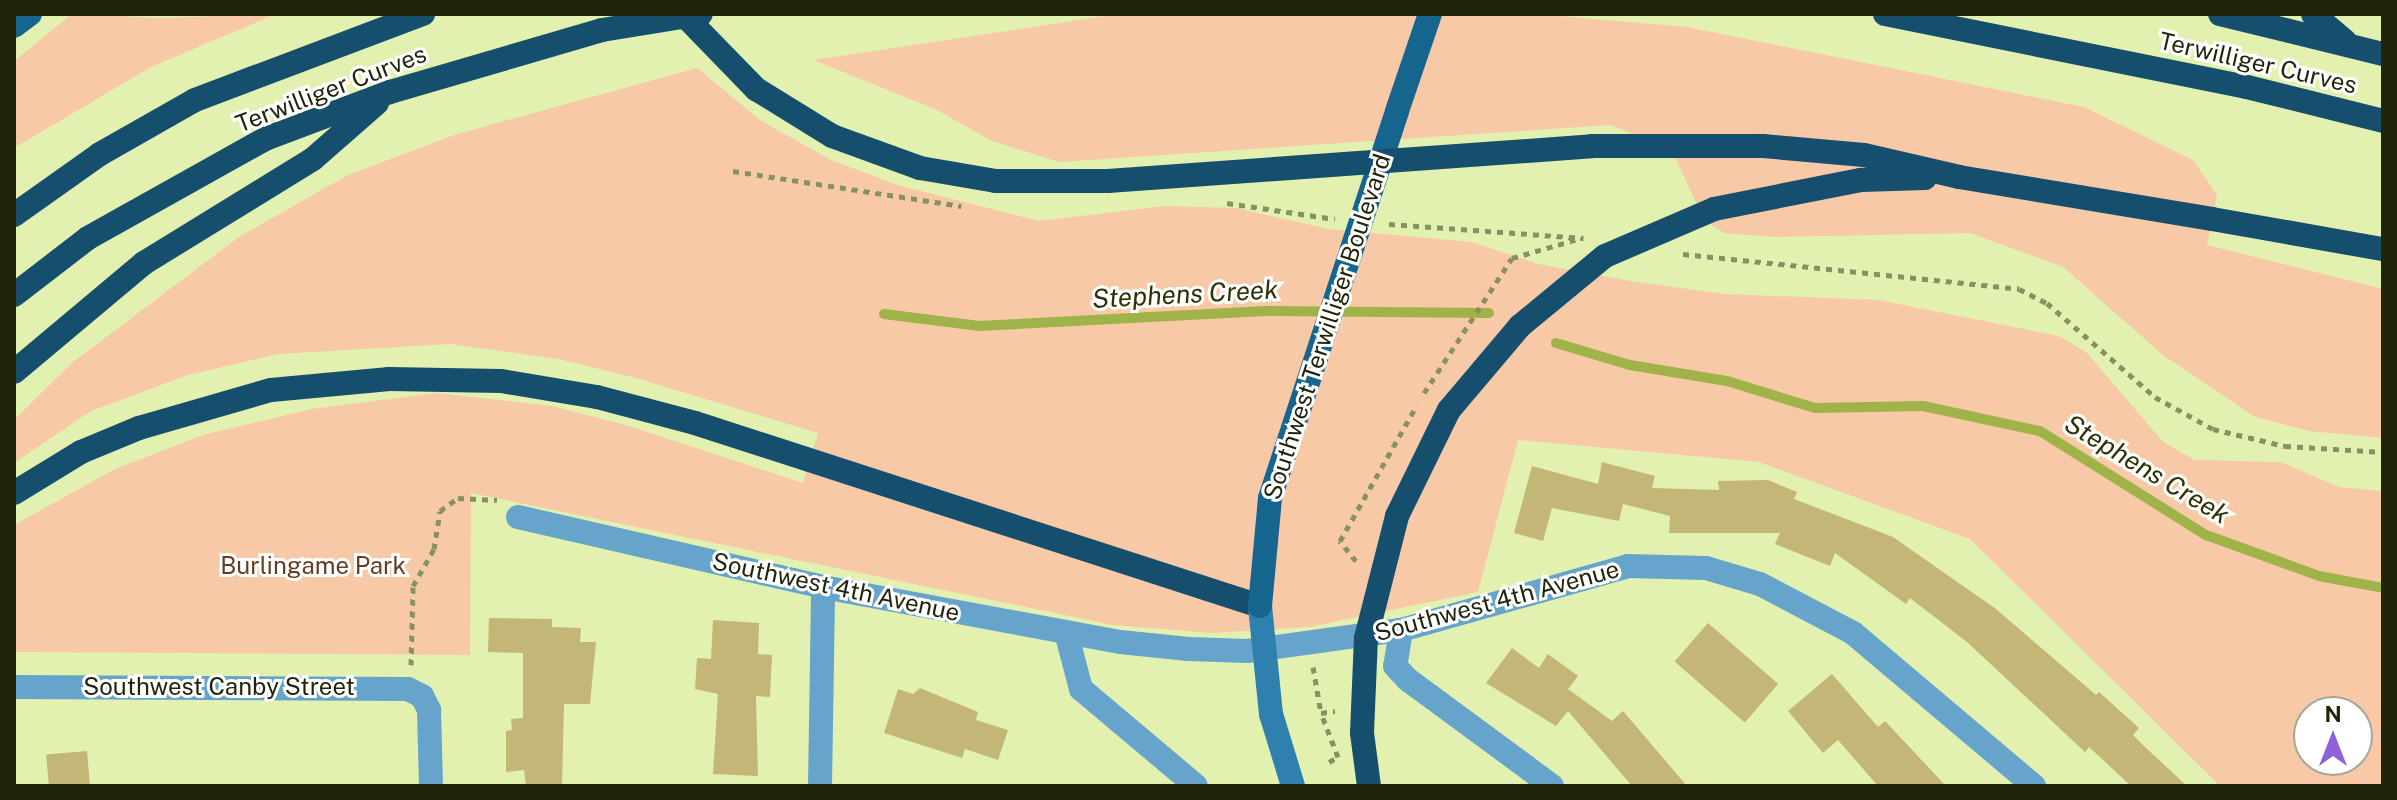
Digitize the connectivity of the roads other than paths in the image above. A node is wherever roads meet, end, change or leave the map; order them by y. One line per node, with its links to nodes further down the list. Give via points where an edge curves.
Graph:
1 (30, 14): 9 (main road)
2 (423, 14): 15 (highway, Terwilliger Curves, via 195,100 100,154)
3 (683, 14): 14 (highway, bridge, via 756,89 820,129 920,168 996,181 1108,181 1592,146 1777,147 1864,155)
4 (701, 14): 12 (highway, Terwilliger Curves, via 602,30)
5 (1430, 14): 22 (main road, Southwest Terwilliger Boulevard, bridge, via 1270,498)
6 (1885, 14): 13 (highway, Terwilliger Curves, via 2247,87)
7 (2220, 14): 10 (highway, Terwilliger Curves)
8 (2313, 14): 10 (highway)
9 (14, 26)
10 (2350, 45): 11 (highway, Terwilliger Curves)
11 (2383, 54)
12 (390, 92): 17 (highway, Terwilliger Curves, via 265,139 183,181 88,238); 18 (highway, via 313,159 144,263)
13 (2383, 121)
14 (1959, 177): 16 (highway, bridge); 30 (highway, bridge, via 1861,180 1714,209 1605,256 1520,326 1449,410 1397,516 1366,638 1362,733)
15 (14, 215)
16 (2383, 249)
17 (14, 295)
18 (14, 372)
19 (14, 493): 22 (highway, via 81,452 218,402 320,382 487,380 563,390 810,458)
20 (518, 517): 21 (street, Southwest 4th Avenue)
21 (823, 587): 24 (street, Southwest 4th Avenue); 27 (street)
22 (1260, 606): 29 (main road, Southwest Terwilliger Boulevard, bridge, via 1271,714)
23 (1401, 630): 24 (street, Southwest 4th Avenue, via 1247,651 1189,649); 31 (street, via 1395,666 1407,679); 32 (street, Southwest 4th Avenue, via 1628,566 1706,568 1760,584 1853,633)
24 (1066, 632): 28 (street, via 1081,689)
25 (14, 687): 26 (street, Southwest Canby Street, via 393,687 422,696 432,723)
26 (431, 786)
27 (820, 786)
28 (1196, 786)
29 (1293, 786)
30 (1369, 786)
31 (1552, 786)
32 (2034, 786)

